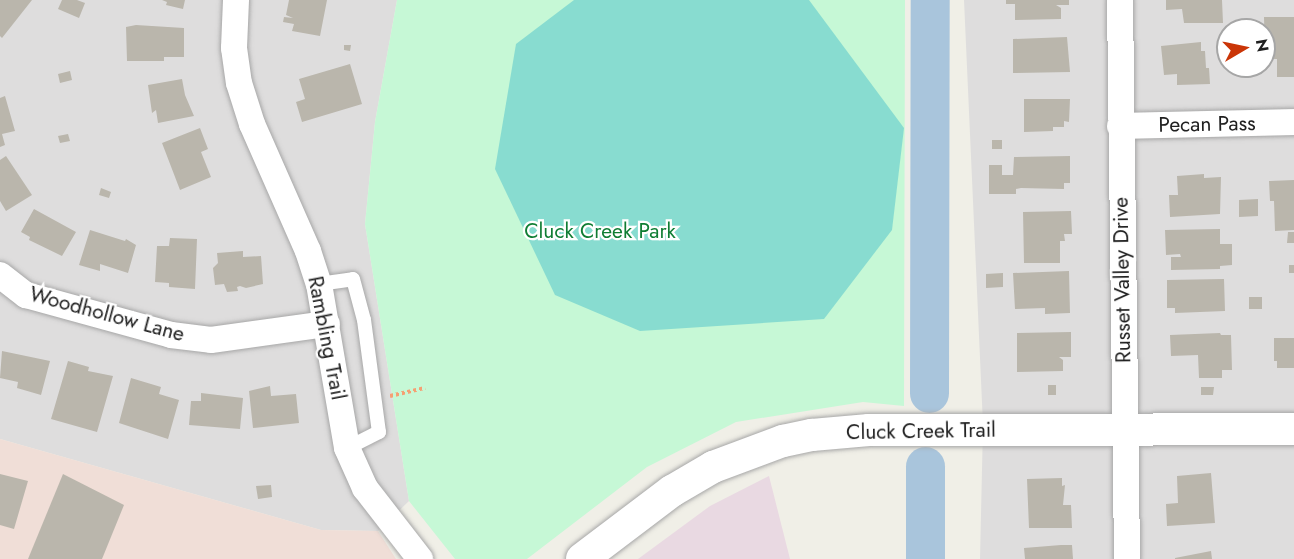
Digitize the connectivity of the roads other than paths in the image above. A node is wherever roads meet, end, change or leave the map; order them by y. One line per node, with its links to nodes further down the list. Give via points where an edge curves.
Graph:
1 (236, 0): 6 (street, Rambling Trail, via 234,48 239,83 252,124)
2 (1120, 0): 4 (street, Russet Valley Drive)
3 (1294, 122): 4 (street, Pecan Pass)
4 (1120, 126): 8 (street, Russet Valley Drive)
5 (0, 275): 7 (street, Woodhollow Lane, via 26,295 171,335 211,340)
6 (320, 284): 7 (street, Rambling Trail); 10 (lane, via 352,279 364,320 379,432)
7 (327, 324): 10 (street, Rambling Trail)
8 (1125, 428): 9 (street, Cluck Creek Trail); 12 (street, Cluck Creek Trail, via 869,430 783,441 713,467 672,491); 13 (street, Russet Valley Drive)
9 (1294, 429)
10 (346, 448): 11 (street, Rambling Trail, via 365,488)
11 (420, 559)
12 (582, 559)
13 (1127, 559)

